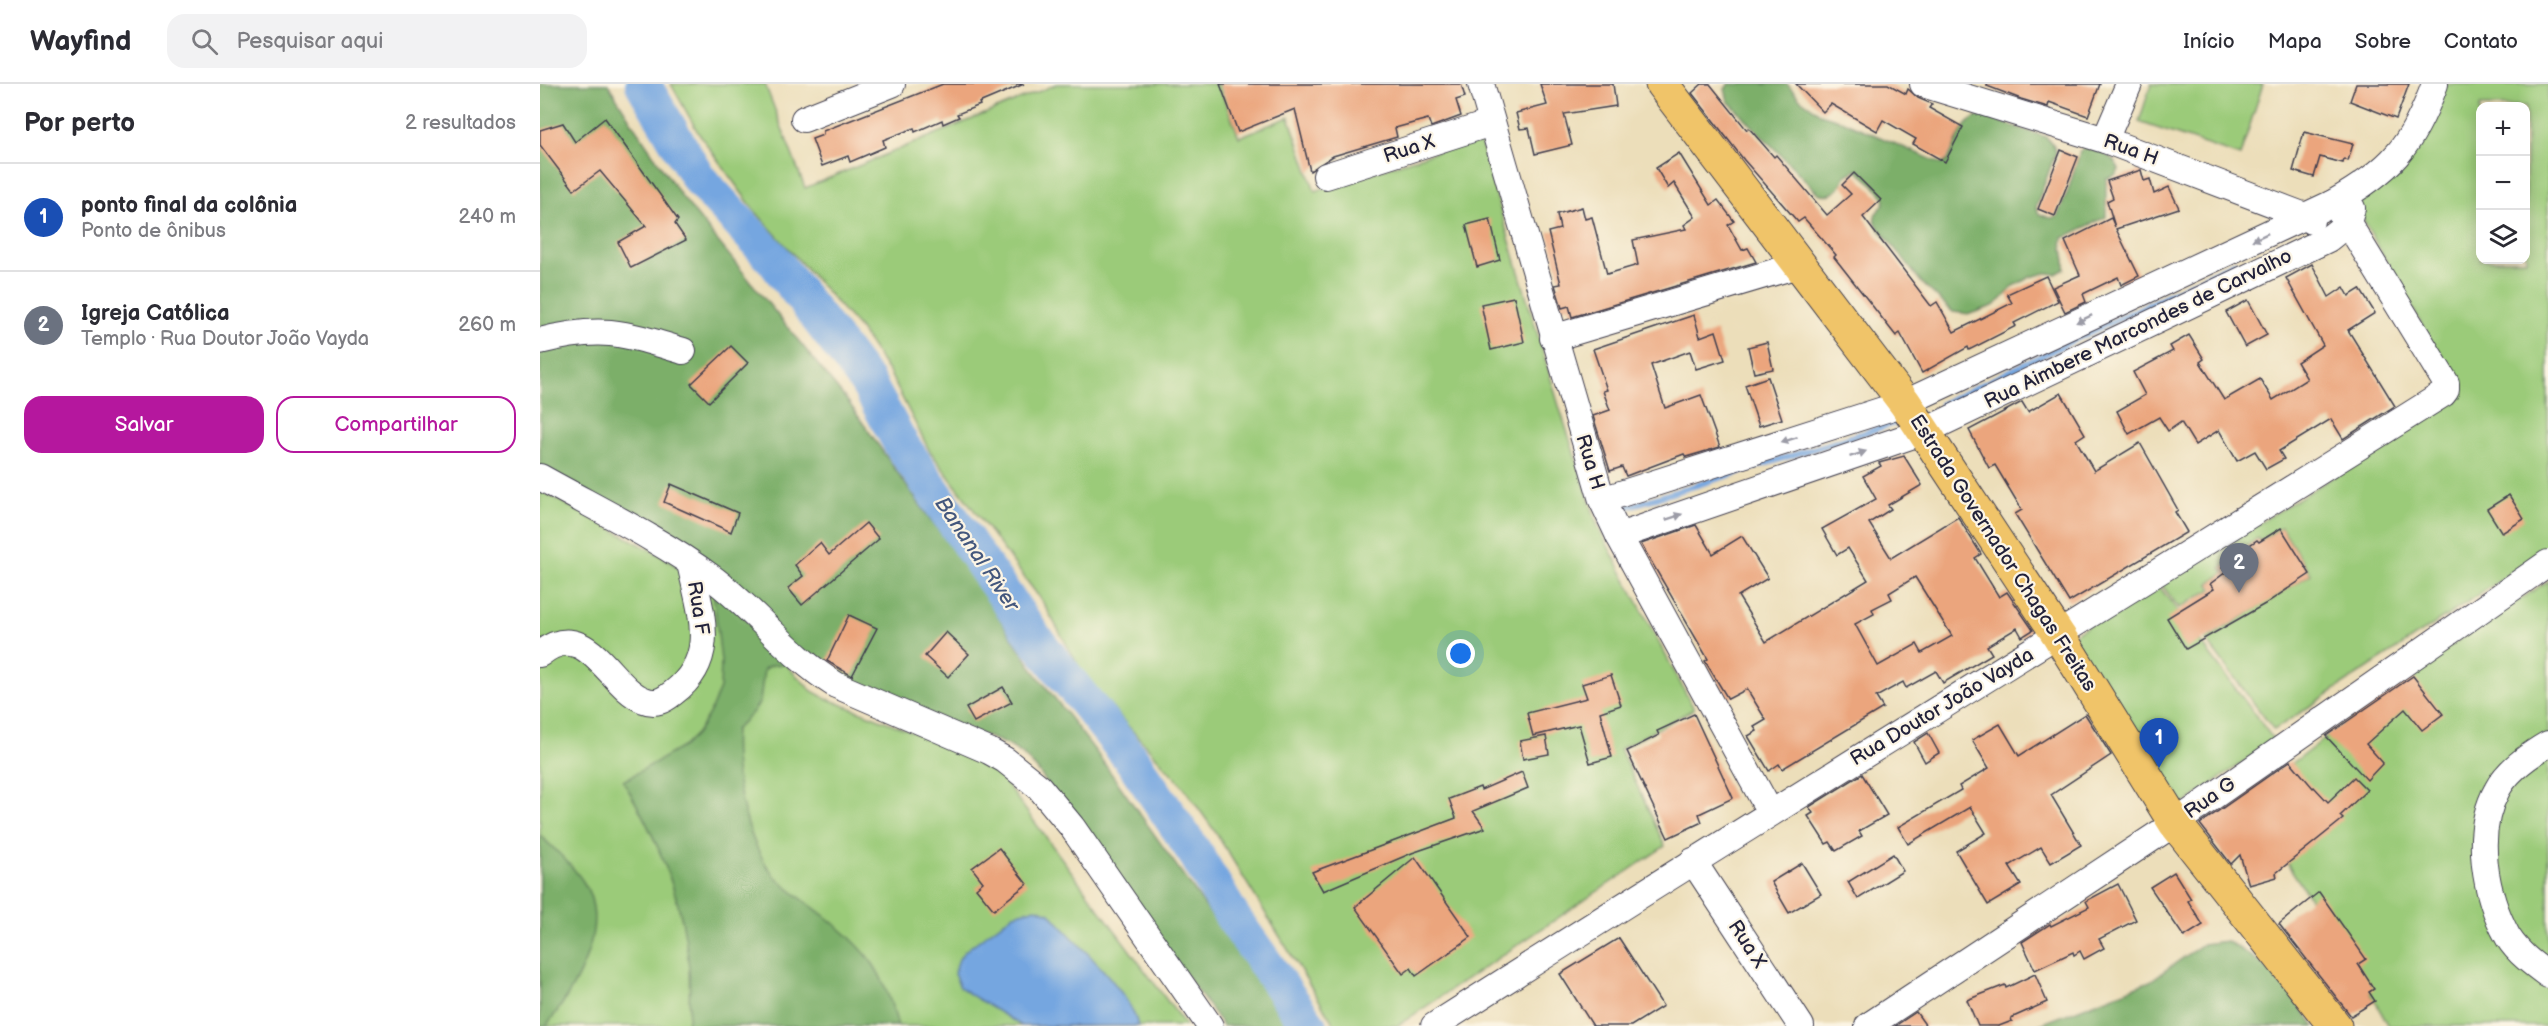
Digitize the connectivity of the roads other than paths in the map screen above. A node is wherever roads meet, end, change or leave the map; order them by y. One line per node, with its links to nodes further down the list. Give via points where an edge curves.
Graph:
1 (892, 84): 7 (street)
2 (1481, 84): 8 (street, Rua H)
3 (1662, 84): 13 (main road, Estrada Governador Chagas Freitas)
4 (1923, 84): 9 (street, Rua H)
5 (2129, 84): 9 (street)
6 (2435, 84): 12 (street, Rua Aimbere Marcondes de Carvalho, via 2424,116 2401,153 2356,190)
7 (804, 119)
8 (1491, 123): 10 (street, Rua X); 14 (street, Rua H)
9 (2105, 140): 11 (street, Rua H)
10 (1326, 176)
11 (2305, 216): 12 (street, Rua H); 17 (street, Rua Aimbere Marcondes de Carvalho, one-way to 17)
12 (2336, 222): 18 (street, Rua Aimbere Marcondes de Carvalho); 24 (street, Rua Doutor João Vayda, via 2446,383 2446,390)
13 (1798, 265): 14 (street); 17 (main road, Estrada Governador Chagas Freitas)
14 (1553, 338): 20 (street, Rua H)
15 (540, 341): 16 (street, via 597,331 628,334)
16 (683, 351)
17 (1905, 403): 18 (main road, Estrada Governador Chagas Freitas); 20 (street, Rua Aimbere Marcondes de Carvalho, one-way to 20)
18 (1925, 431): 21 (street, Rua Aimbere Marcondes de Carvalho, one-way to 18); 24 (main road, Estrada Governador Chagas Freitas)
19 (540, 477): 22 (street)
20 (1602, 500): 21 (street, Rua H)
21 (1619, 536): 27 (street, Rua H)
22 (690, 563): 25 (street, Rua F, via 704,628 704,647 697,666 667,699 654,703 641,700 580,645 559,645); 31 (street, via 742,602 819,675 989,751 1039,787 1072,827)
23 (2548, 563): 28 (street, Rua G)
24 (2058, 636): 27 (street, Rua Doutor João Vayda); 28 (main road, Estrada Governador Chagas Freitas)
25 (540, 654)
26 (2548, 744): 30 (street, via 2516,766 2497,788 2490,806 2485,855 2489,887 2508,937)
27 (1770, 812): 29 (street, Rua Doutor João Vayda)
28 (2175, 823): 34 (street, Rua G); 35 (main road, Estrada Governador Chagas Freitas)
29 (1693, 861): 32 (street, Rua Doutor João Vayda); 33 (street, Rua X)
30 (2548, 975)
31 (1210, 1026)
32 (1434, 1026)
33 (1801, 1026)
34 (1868, 1026)
35 (2335, 1026)

